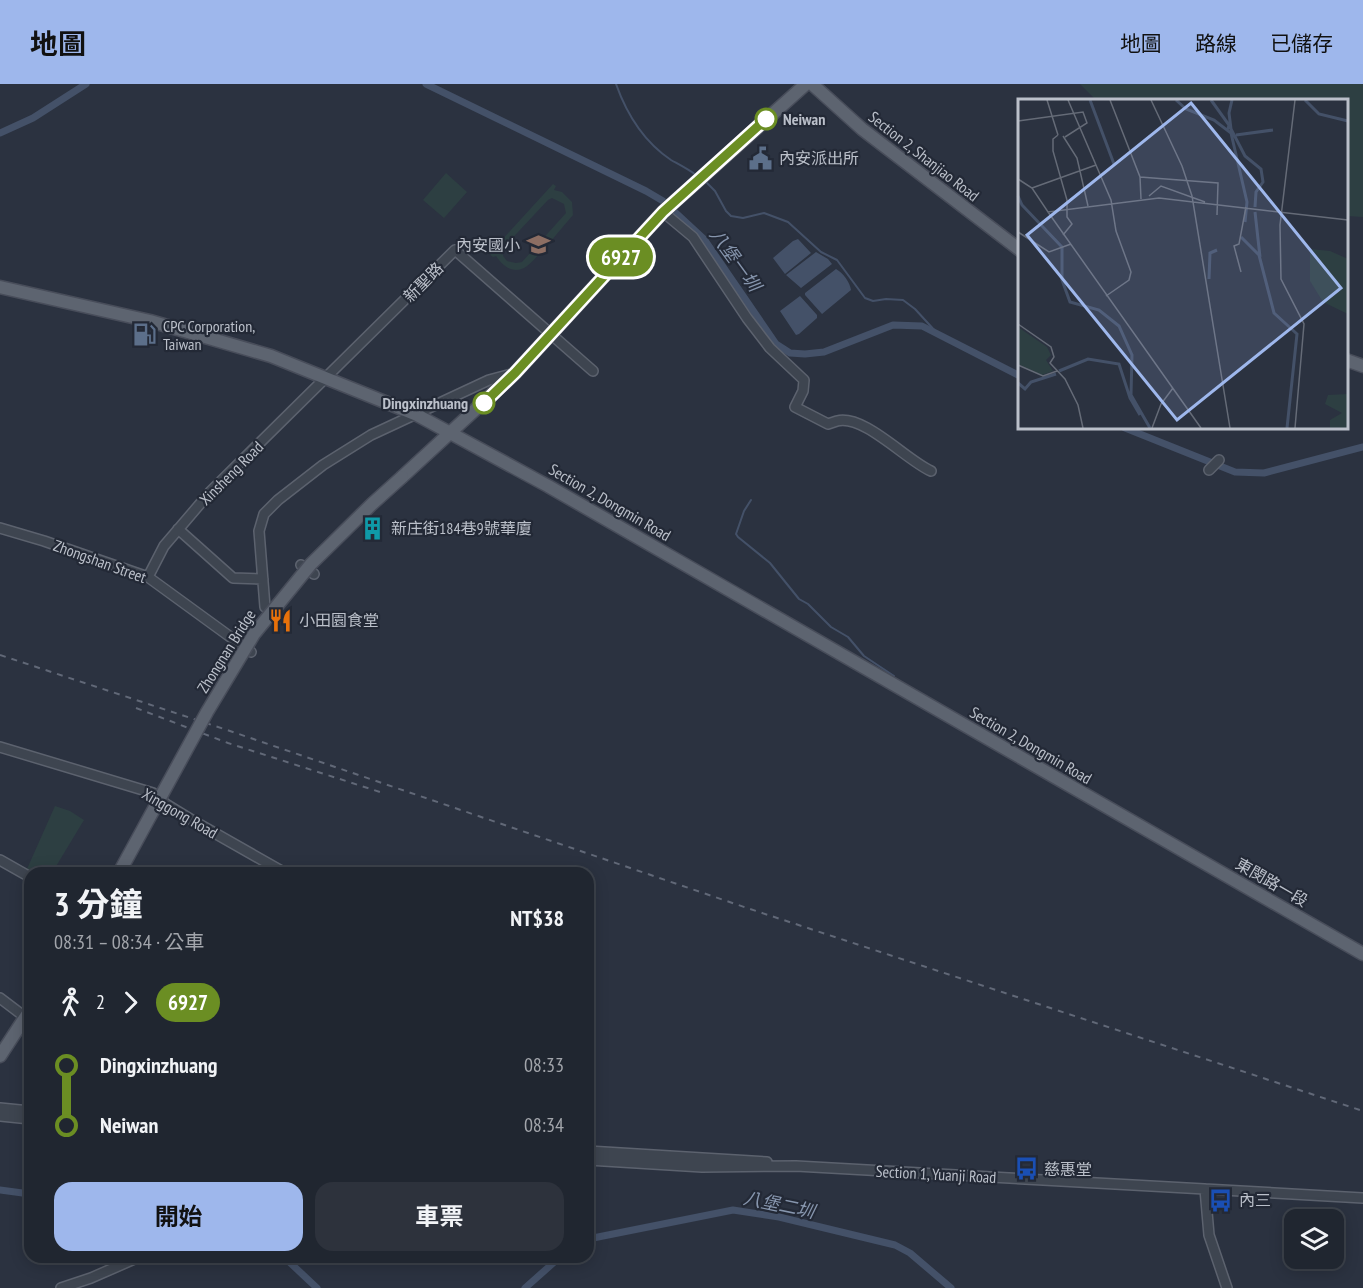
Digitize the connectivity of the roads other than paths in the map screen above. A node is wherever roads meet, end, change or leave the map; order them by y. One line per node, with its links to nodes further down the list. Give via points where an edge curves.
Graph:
1 (806, 84): 3 (main road, Zhongnan Bridge)
2 (812, 84): 4 (main road, Section 2, Shanjiao Road, via 862,129)
3 (663, 212): 6 (main road, Zhongnan Bridge); 16 (street, via 693,237 770,348 804,380 795,407 828,424 860,424)
4 (1018, 248)
5 (0, 287): 11 (main road, Section 2, Dongmin Road, via 150,321 251,350)
6 (550, 334): 9 (street); 10 (main road, Zhongnan Bridge); 11 (street, 新聖路, via 455,250)
7 (1348, 360): 8 (main road)
8 (1363, 366)
9 (593, 371)
10 (515, 373): 12 (street, via 489,380); 13 (main road, Zhongnan Bridge)
11 (325, 378): 12 (main road, Section 2, Dongmin Road); 18 (street, Xinsheng Road, via 211,490)
12 (417, 415): 13 (main road, Section 2, Dongmin Road); 22 (street, via 345,450 264,514 258,531)
13 (452, 433): 26 (main road, Section 2, Dongmin Road); 28 (main road, Zhongnan Bridge, bridge, via 310,564 255,634 207,712)
14 (1219, 460): 15 (street)
15 (1209, 470)
16 (931, 471)
17 (0, 528): 21 (street, Zhongshan Street)
18 (178, 529): 21 (street, Xinsheng Road); 22 (street, via 233,578)
19 (301, 565): 20 (street)
20 (314, 574)
21 (148, 577): 24 (street, Zhongshan Street)
22 (263, 579): 23 (street)
23 (265, 607)
24 (251, 652)
25 (0, 747): 29 (street, Xinggong Road, via 147,791)
26 (1164, 840): 31 (main road, 東閔路一段)
27 (0, 860): 30 (street)
28 (122, 867)
29 (274, 867)
30 (24, 874)
31 (1363, 954)
32 (0, 998): 33 (street)
33 (24, 1012)
34 (24, 1022): 35 (main road)
35 (0, 1056)
36 (0, 1108): 37 (street)
37 (24, 1110)
38 (0, 1116): 39 (street)
39 (24, 1118)
40 (594, 1151): 42 (street, Section 1, Yuanji Road)
41 (594, 1160): 42 (street, Section 1, Yuanji Road, via 702,1167)
42 (796, 1166): 43 (street, Section 1, Yuanji Road)
43 (1205, 1189): 44 (street, Section 1, Yuanji Road); 47 (street, via 1209,1235)
44 (1363, 1198)
45 (126, 1263): 46 (street)
46 (60, 1288)
47 (1227, 1288)

